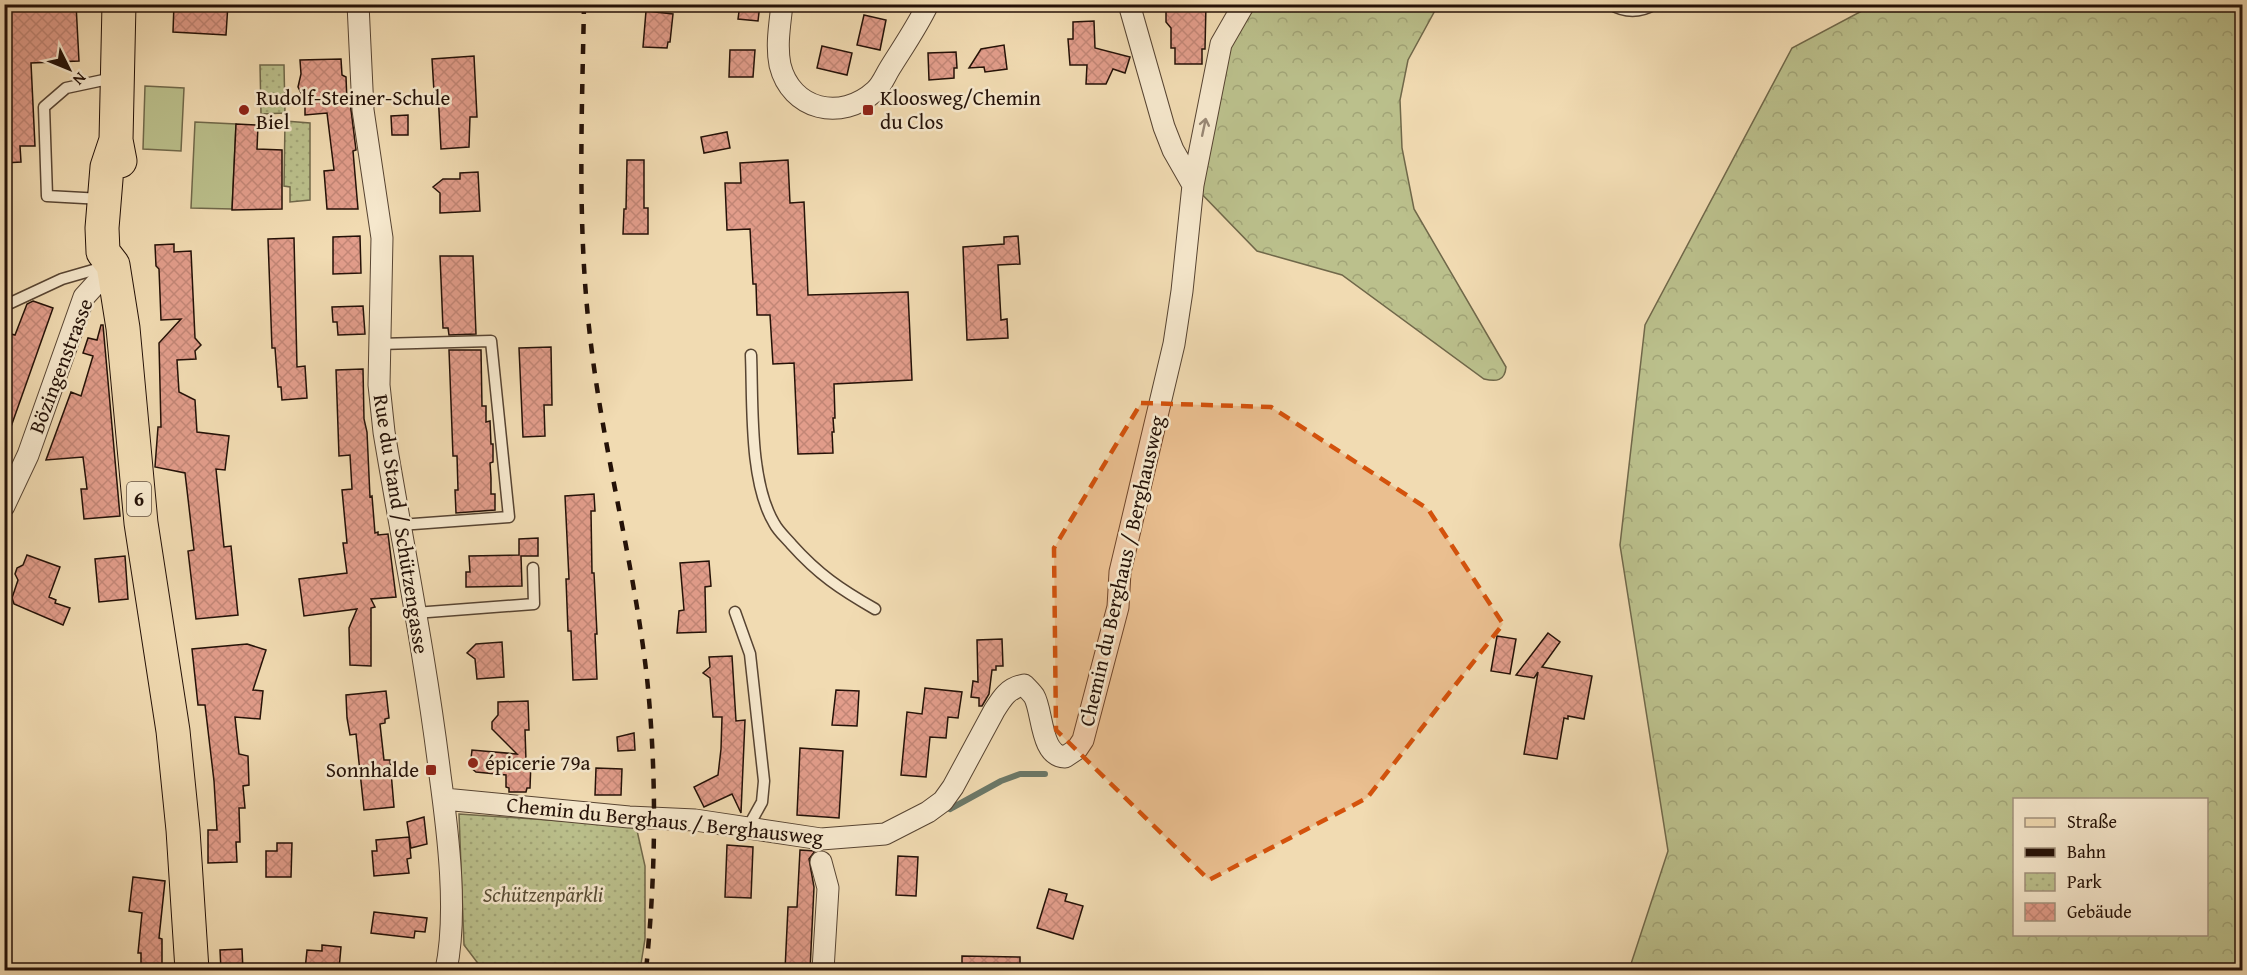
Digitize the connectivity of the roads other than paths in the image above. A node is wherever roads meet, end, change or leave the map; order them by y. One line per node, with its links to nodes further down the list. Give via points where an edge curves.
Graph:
1 (119, 4): 9 (main road, 6)
2 (358, 4): 15 (street, Rue du Stand / Schützengasse, via 363,110 382,238)
3 (782, 4): 4 (street, via 778,50 786,79 800,98 835,109 851,106 876,90)
4 (928, 4)
5 (1130, 4): 11 (street, via 1164,127)
6 (1244, 4): 11 (street, Chemin du Berghaus / Berghausweg, one-way to 6, via 1221,44)
7 (1610, 4): 8 (lane, via 1636,12)
8 (1655, 4)
9 (117, 77): 10 (main road, 6); 12 (lane, via 66,88 44,107 47,196)
10 (116, 140): 12 (main road, 6, via 107,167); 13 (main road, 6, via 122,167 121,242)
11 (1193, 185): 24 (street, Chemin du Berghaus / Berghausweg, via 1174,344 1120,572 1118,607 1083,740 1077,749 1065,757 1056,753 1043,735 1034,695 1023,685 1011,689 1001,699 953,787 928,812 885,834 821,839)
12 (104, 199): 13 (main road, 6, via 103,252)
13 (113, 265): 14 (lane, via 62,279); 17 (street, Bözingenstrasse, via 84,297 28,455); 27 (main road, 6, via 123,328 141,523 173,731)
14 (4, 306)
15 (379, 344): 18 (street, Rue du Stand / Schützengasse, via 384,432); 18 (lane, via 491,341 509,518)
16 (751, 355): 20 (lane, via 756,468 774,524 813,568)
17 (4, 506)
18 (400, 525): 22 (street, Rue du Stand / Schützengasse)
19 (533, 568): 22 (lane, via 534,604)
20 (875, 609)
21 (735, 612): 24 (lane, via 750,654 764,781 762,802)
22 (416, 613): 23 (street, Rue du Stand / Schützengasse)
23 (444, 799): 24 (street, Chemin du Berghaus / Berghausweg, via 695,820); 26 (street, Rue du Stand / Schützengasse)
24 (747, 829)
25 (821, 862): 28 (street, via 828,888)
26 (452, 968)
27 (192, 970)
28 (823, 970)

